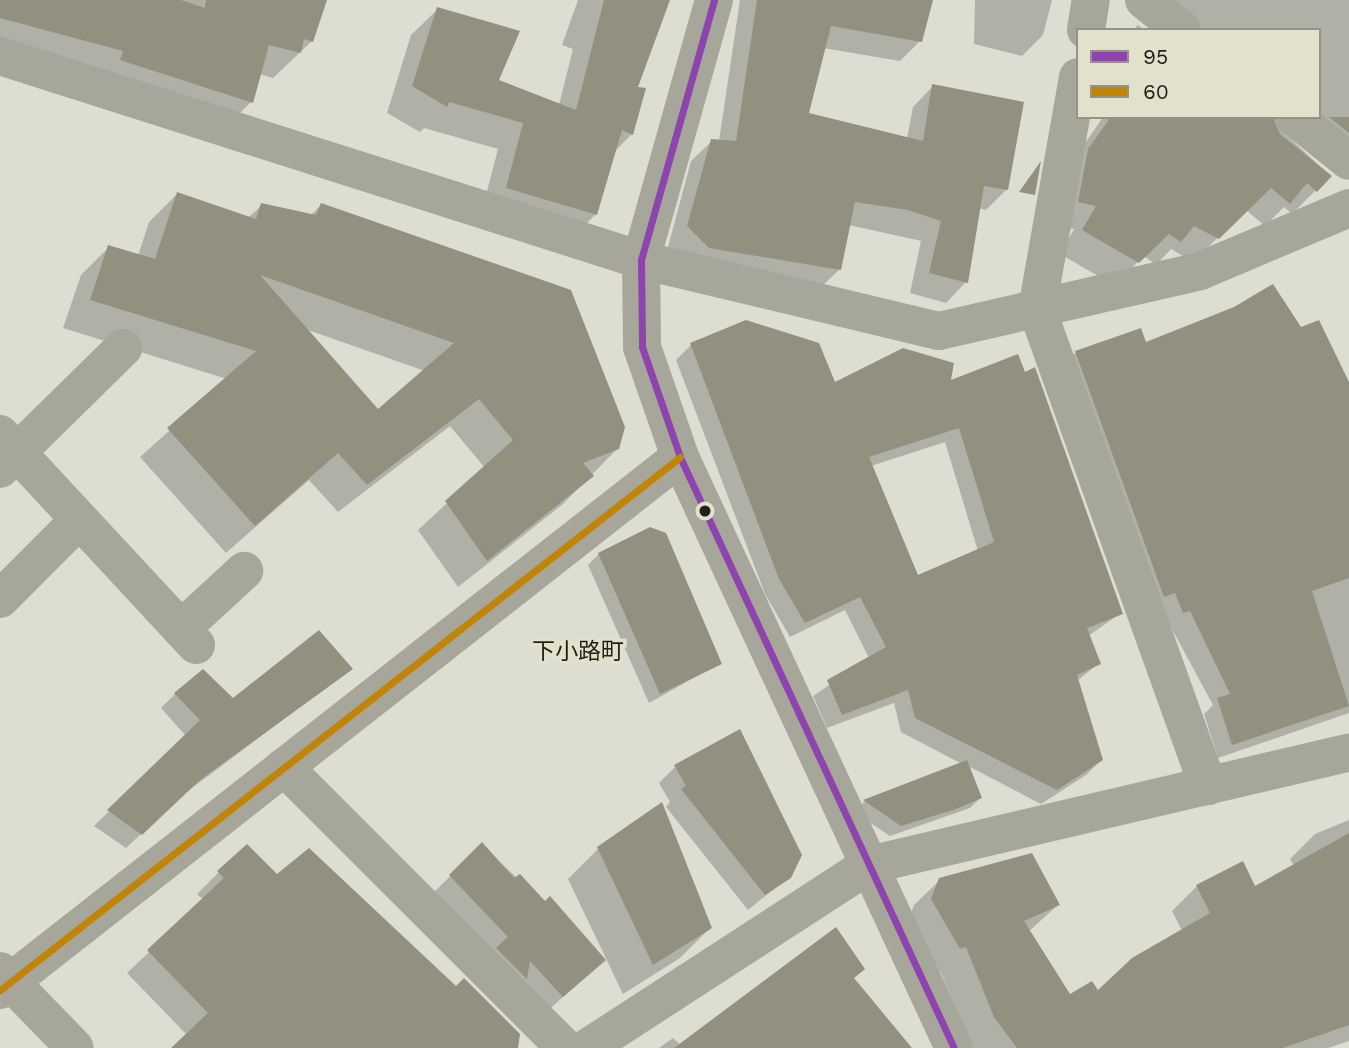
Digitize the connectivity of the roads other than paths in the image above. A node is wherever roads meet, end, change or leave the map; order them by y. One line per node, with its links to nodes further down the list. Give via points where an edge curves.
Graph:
1 (714, 0): 11 (street)
2 (1091, 0): 4 (street)
3 (1144, 0): 5 (street)
4 (1086, 28)
5 (1179, 28)
6 (0, 56): 11 (street)
7 (1076, 87): 12 (street)
8 (1297, 119): 9 (street)
9 (1349, 160)
10 (1349, 208): 12 (street, via 1199,271)
11 (640, 260): 12 (street, via 939,331); 15 (street, via 642,347)
12 (1037, 309): 21 (street)
13 (122, 348): 14 (street)
14 (6, 452): 16 (street)
15 (680, 457): 20 (street); 22 (street)
16 (79, 520): 17 (street, via 189,637); 18 (street)
17 (244, 571)
18 (0, 599)
19 (1349, 752): 21 (street)
20 (284, 767): 23 (street); 25 (street)
21 (1208, 786): 22 (street)
22 (869, 865): 26 (street); 27 (street)
23 (4, 981): 24 (main road)
24 (75, 1048)
25 (565, 1048)
26 (587, 1048)
27 (954, 1048)

